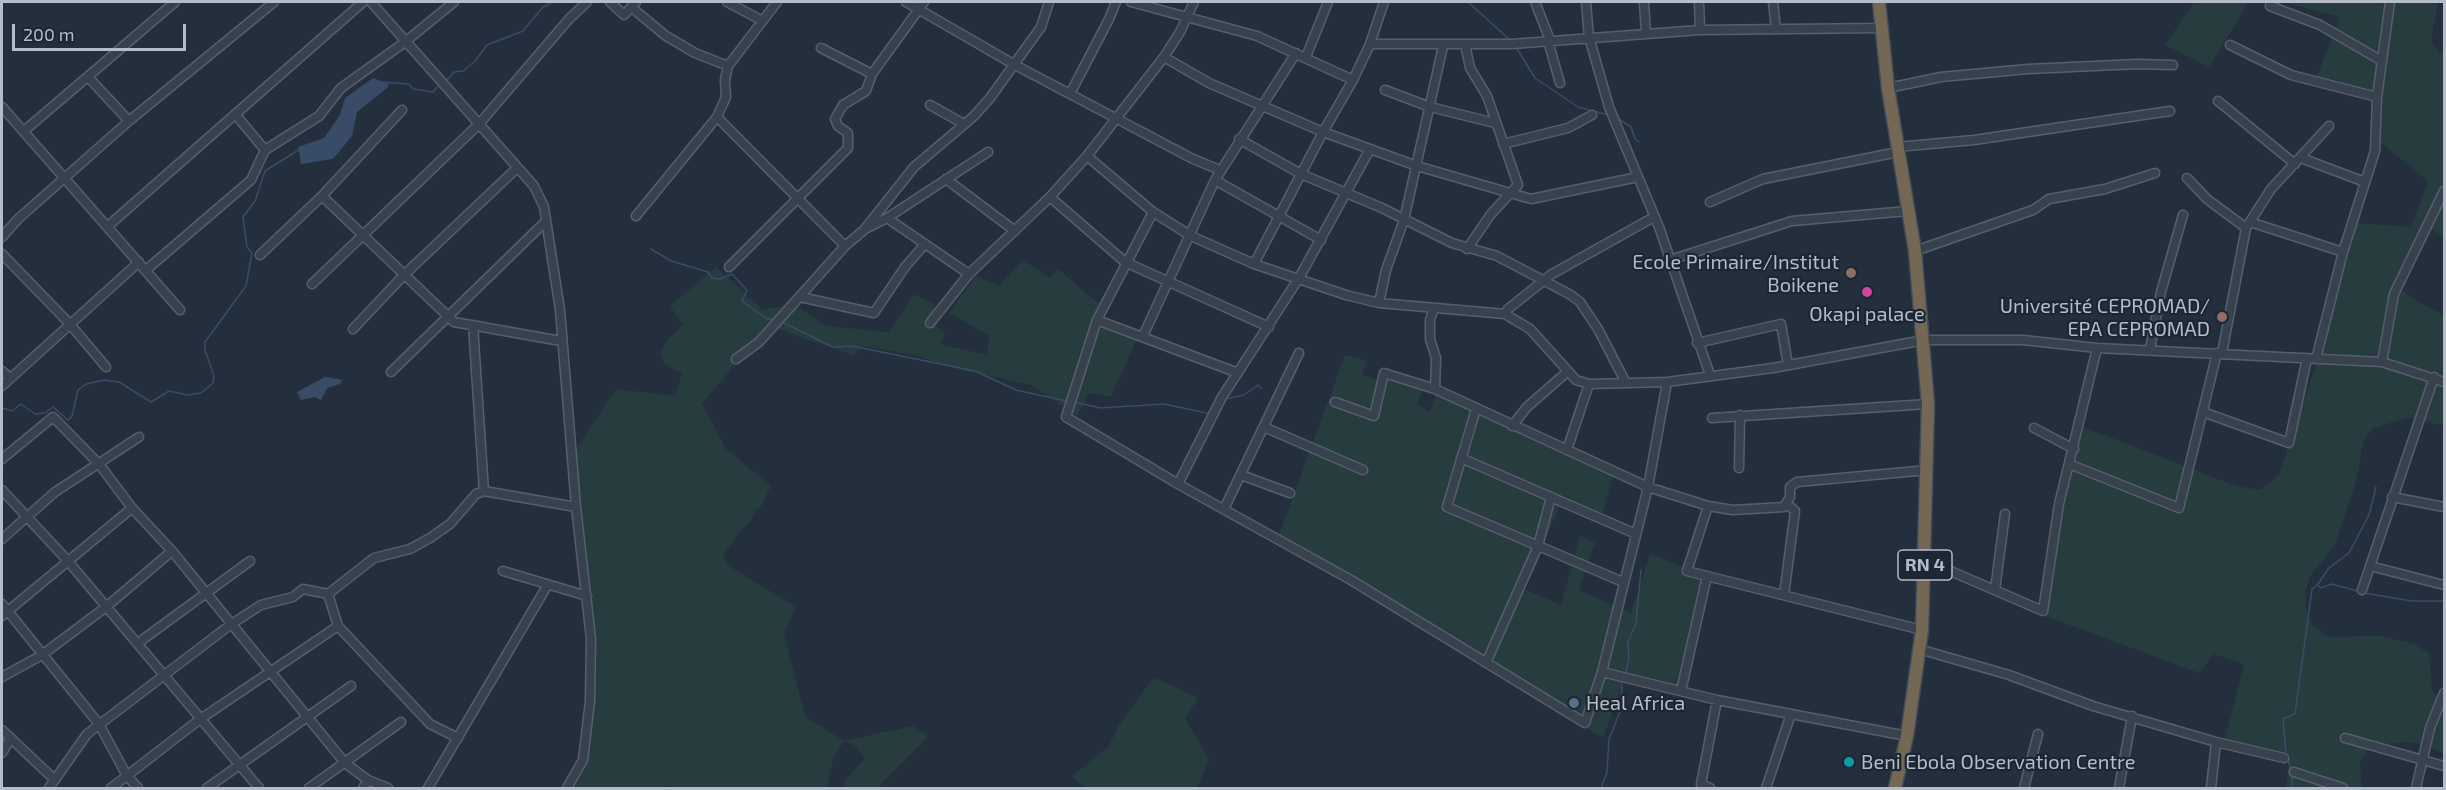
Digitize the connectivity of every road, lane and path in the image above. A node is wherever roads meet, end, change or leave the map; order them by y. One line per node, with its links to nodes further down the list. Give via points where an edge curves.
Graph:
1 (175, 2): 49 (street)
2 (274, 2): 67 (street)
3 (363, 2): 63 (street)
4 (371, 2): 35 (street)
5 (453, 2): 35 (street)
6 (587, 2): 69 (street)
7 (610, 2): 24 (street, via 624,15)
8 (727, 2): 28 (street)
9 (777, 2): 28 (street)
10 (906, 2): 25 (street)
11 (1049, 2): 45 (street, via 1041,27)
12 (1116, 2): 54 (street)
13 (1131, 2): 27 (street)
14 (1194, 2): 27 (street)
15 (1328, 2): 43 (street)
16 (1384, 2): 36 (street)
17 (1536, 2): 34 (street)
18 (1586, 2): 33 (street)
19 (1644, 2): 32 (street)
20 (1700, 2): 31 (street)
21 (1773, 2): 30 (street)
22 (1879, 2): 29 (highway, RN 4)
23 (2390, 2): 44 (street)
24 (634, 4): 47 (street, via 666,36)
25 (921, 5): 45 (street); 48 (street)
26 (2270, 6): 44 (street, via 2320,25)
27 (1187, 16): 41 (street, via 1257,36); 42 (street)
28 (762, 20): 47 (street)
29 (1881, 28): 30 (street); 52 (highway, RN 4)
30 (1776, 29): 31 (street)
31 (1701, 30): 32 (street)
32 (1647, 33): 33 (street)
33 (1589, 37): 34 (street); 88 (street, via 1609,107)
34 (1549, 40): 37 (street); 51 (street)
35 (405, 42): 69 (street); 77 (street, via 341,88 319,116)
36 (1370, 44): 39 (street); 50 (street)
37 (1465, 44): 39 (street); 68 (street, via 1470,68 1487,96)
38 (2230, 45): 55 (street, via 2291,75)
39 (1443, 46): 60 (street)
40 (821, 48): 48 (street)
41 (1296, 53): 43 (street); 58 (street)
42 (1164, 57): 58 (street, via 1209,83); 66 (street)
43 (1306, 57): 50 (street)
44 (2382, 61): 55 (street)
45 (1015, 64): 54 (street); 70 (street)
46 (2173, 65): 52 (street, via 2028,69 1941,77)
47 (728, 66): 65 (street, via 724,80 726,97)
48 (872, 74): 98 (street, via 866,91 843,105 835,119 848,133 848,148)
49 (88, 77): 67 (street); 72 (street)
50 (1353, 80): 73 (street)
51 (1560, 83)
52 (1888, 88): 78 (highway, RN 4)
53 (1385, 90): 60 (street)
54 (1071, 92): 66 (street)
55 (2377, 97): 92 (street, via 2375,151)
56 (2218, 101): 81 (street)
57 (930, 105): 70 (street)
58 (1261, 105): 73 (street); 74 (street)
59 (2, 107): 72 (street)
60 (1430, 107): 68 (street); 82 (street)
61 (402, 110): 96 (street)
62 (2170, 111): 78 (street)
63 (235, 114): 77 (street); 110 (street)
64 (1592, 115): 75 (street, via 1568,128)
65 (717, 117): 98 (street); 103 (street)
66 (1116, 117): 80 (street); 84 (street)
67 (129, 121): 87 (street)
68 (1495, 123): 75 (street)
69 (479, 124): 83 (street); 113 (street)
70 (964, 124): 111 (street, via 914,167)
71 (2329, 126): 81 (street)
72 (24, 131): 87 (street)
73 (1323, 132): 76 (street); 86 (street)
74 (1239, 139): 84 (street); 86 (street)
75 (1503, 144): 94 (street, via 1518,185)
76 (1370, 149): 82 (street); 95 (street)
77 (265, 150): 129 (street, via 251,180)
78 (1898, 150): 99 (street, via 1762,179); 100 (highway, RN 4)
79 (988, 152): 90 (street)
80 (1087, 156): 97 (street); 101 (street)
81 (2298, 161): 92 (street); 109 (street, via 2271,189)
82 (1417, 166): 94 (street); 107 (street)
83 (518, 168): 108 (street, via 534,186 544,207); 131 (street)
84 (1220, 170): 91 (street)
85 (2155, 173): 120 (street, via 2105,189 2049,199 2032,210)
86 (1301, 174): 95 (street); 104 (street)
87 (66, 177): 110 (street); 115 (street)
88 (1638, 177): 94 (street, via 1531,199); 105 (street)
89 (2187, 178): 109 (street, via 2207,199)
90 (946, 179): 106 (street); 112 (street)
91 (1215, 180): 104 (street); 114 (street)
92 (2365, 182): 121 (street)
93 (2445, 191): 158 (street, via 2394,294)
94 (1509, 193): 119 (street)
95 (1346, 194): 107 (street); 116 (street)
96 (322, 196): 113 (street); 123 (street)
97 (1050, 196): 112 (street); 126 (street)
98 (799, 199): 118 (street); 128 (street)
99 (1710, 201)
100 (1908, 211): 120 (highway, RN 4); 124 (street, via 1792,221)
101 (1153, 212): 114 (street); 126 (street)
102 (2183, 215): 153 (street)
103 (636, 216)
104 (1279, 216): 116 (street); 127 (street)
105 (1654, 217): 124 (street); 133 (street)
106 (887, 218): 111 (street); 117 (street)
107 (1404, 220): 119 (street); 137 (street)
108 (544, 223): 141 (street); 150 (street, via 560,310)
109 (2248, 225): 121 (street); 155 (street)
110 (108, 226): 125 (street)
111 (864, 230): 118 (street)
112 (1015, 231): 130 (street)
113 (363, 236): 131 (street); 135 (street)
114 (1191, 236): 127 (street); 134 (street)
115 (2, 237)
116 (1321, 240): 132 (street)
117 (925, 244): 130 (street); 136 (street, via 874,313)
118 (845, 246): 136 (street)
119 (1467, 249): 133 (street, via 1497,256)
120 (1915, 251): 149 (highway, RN 4)
121 (2343, 252): 156 (street)
122 (2, 254): 143 (street)
123 (260, 255)
124 (1670, 260): 151 (street)
125 (139, 262): 129 (street); 143 (street)
126 (1125, 262): 134 (street); 142 (street)
127 (1254, 264): 132 (street)
128 (729, 267)
129 (146, 270): 139 (street)
130 (969, 274): 144 (street)
131 (404, 275): 141 (street); 147 (street)
132 (1299, 278): 137 (street); 146 (street)
133 (1541, 281): 140 (street); 170 (street, via 1580,302)
134 (1169, 283): 146 (street); 148 (street)
135 (312, 284)
136 (800, 297): 157 (street, via 759,342)
137 (1378, 303): 138 (street)
138 (1434, 308): 140 (street); 173 (street, via 1430,320 1436,358)
139 (180, 310)
140 (1505, 314): 164 (street, via 1530,329)
141 (448, 318): 145 (street); 162 (street)
142 (1096, 320): 148 (street); 194 (street, via 1066,417)
143 (69, 323): 160 (street); 167 (street)
144 (930, 323)
145 (472, 326): 150 (street); 197 (street)
146 (1269, 327): 163 (street)
147 (353, 329)
148 (1143, 336): 163 (street)
149 (1924, 340): 152 (street, via 2023,340); 159 (street); 175 (highway, RN 4)
150 (561, 341): 203 (street)
151 (1697, 343): 159 (street, via 1781,324); 165 (street)
152 (2097, 348): 153 (street); 184 (street)
153 (2150, 349): 155 (street)
154 (1299, 353): 181 (street)
155 (2219, 353): 156 (street); 177 (street)
156 (2311, 358): 158 (street); 177 (street, via 2289,443)
157 (736, 359)
158 (2382, 362): 166 (street)
159 (1788, 365): 165 (street)
160 (106, 368)
161 (2, 371): 167 (street)
162 (391, 372)
163 (1238, 372): 194 (street)
164 (1567, 372): 171 (street); 180 (street, via 1527,407)
165 (1710, 375): 168 (street)
166 (2434, 377): 169 (street); 199 (street)
167 (10, 378): 172 (street)
168 (1667, 382): 170 (street); 195 (street)
169 (2445, 382)
170 (1626, 383): 171 (street)
171 (1589, 384): 185 (street)
172 (2, 386)
173 (1434, 389): 174 (street, via 1384,373 1374,416); 176 (street)
174 (1335, 402)
175 (1928, 404): 178 (street); 192 (highway, RN 4)
176 (1476, 409): 180 (street); 186 (street)
177 (2203, 412): 189 (street, via 2179,508)
178 (1740, 415): 179 (street); 190 (street)
179 (1712, 418)
180 (1512, 426): 185 (street)
181 (1264, 428): 191 (street); 193 (street)
182 (2034, 428): 184 (street)
183 (139, 437): 188 (street)
184 (2074, 448): 189 (street)
185 (1567, 450): 195 (street)
186 (1461, 458): 200 (street); 211 (street, via 1448,507)
187 (2, 459): 188 (street, via 53,417)
188 (99, 464): 205 (street); 208 (street, via 55,492)
189 (2069, 464): 222 (street, via 2043,611)
190 (1739, 468)
191 (1363, 470)
192 (1928, 470): 201 (street, via 1797,482 1790,488); 214 (highway, RN 4)
193 (1241, 475): 198 (street); 206 (street)
194 (1178, 484): 206 (street)
195 (1648, 487): 202 (street); 209 (street)
196 (2, 490): 208 (street)
197 (484, 491): 203 (street); 225 (street, via 430,538 410,549 374,558)
198 (1290, 493)
199 (2392, 496): 204 (street); 216 (street)
200 (1551, 497): 209 (street); 211 (street)
201 (1787, 504): 202 (street, via 1762,510); 226 (street, via 1795,511)
202 (1708, 506): 218 (street, via 1687,571)
203 (576, 507): 227 (street)
204 (2445, 507)
205 (132, 508): 212 (street); 213 (street)
206 (1224, 509): 236 (street, via 1351,580)
207 (2006, 514): 222 (street)
208 (27, 516): 210 (street); 213 (street)
209 (1636, 534): 219 (street)
210 (2, 539)
211 (1538, 546): 219 (street); 236 (street)
212 (172, 551): 224 (street); 228 (street)
213 (66, 560): 228 (street); 229 (street)
214 (1925, 560): 222 (street); 232 (highway, RN 4)
215 (250, 561): 224 (street)
216 (2370, 566): 220 (street); 223 (street)
217 (503, 571): 221 (street)
218 (1707, 576): 226 (street); 242 (street)
219 (1623, 582): 238 (street)
220 (2445, 585)
221 (547, 586): 227 (street); 254 (street)
222 (1995, 590)
223 (2362, 590)
224 (206, 594): 230 (street); 233 (street)
225 (328, 594): 230 (street, via 303,589 293,597 261,605); 231 (street)
226 (1784, 595): 232 (street)
227 (587, 596): 277 (street, via 590,700 583,760)
228 (106, 607): 233 (street); 235 (street)
229 (4, 610): 235 (street)
230 (230, 625): 237 (street); 239 (street)
231 (338, 626): 237 (street); 254 (street, via 430,724)
232 (1922, 630): 234 (highway, RN 4)
233 (138, 643): 239 (street)
234 (1919, 649): 247 (street); 253 (highway, RN 4)
235 (42, 655): 240 (street); 250 (street)
236 (1486, 663): 238 (street, via 1585,723)
237 (270, 672): 246 (street); 248 (street)
238 (1602, 672): 242 (street)
239 (162, 675): 248 (street); 250 (street)
240 (2, 677)
241 (351, 686): 246 (street)
242 (1681, 691): 244 (street)
243 (2445, 693): 260 (street, via 2430,728)
244 (1717, 699): 245 (street); 278 (street, via 1701,784)
245 (1791, 714): 253 (street); 279 (street)
246 (307, 717): 261 (street); 262 (street)
247 (2132, 717): 257 (street); 282 (street)
248 (199, 720): 262 (street); 265 (street)
249 (401, 722): 261 (street)
250 (99, 724): 265 (street); 266 (street, via 87,734)
251 (2, 730): 256 (street)
252 (2038, 734): 281 (street)
253 (1907, 736): 280 (highway, RN 4)
254 (458, 738): 276 (street)
255 (2345, 738): 260 (street)
256 (10, 740): 258 (street); 266 (street)
257 (2216, 742): 259 (street); 283 (street)
258 (2, 753)
259 (2284, 758)
260 (2424, 762): 263 (street); 285 (street)
261 (345, 763): 267 (street); 273 (street)
262 (237, 765): 271 (street); 272 (street)
263 (2445, 766)
264 (2294, 772): 284 (street)
265 (127, 776): 269 (street); 270 (street)
266 (55, 780): 268 (street)
267 (368, 780): 274 (street); 275 (street)
268 (49, 789)
269 (111, 789)
270 (138, 789)
271 (207, 789)
272 (259, 789)
273 (309, 789)
274 (363, 789)
275 (388, 789)
276 (428, 789)
277 (567, 789)
278 (1710, 789)
279 (1766, 789)
280 (1895, 789)
281 (2024, 789)
282 (2119, 789)
283 (2211, 789)
284 (2343, 789)
285 (2416, 789)

